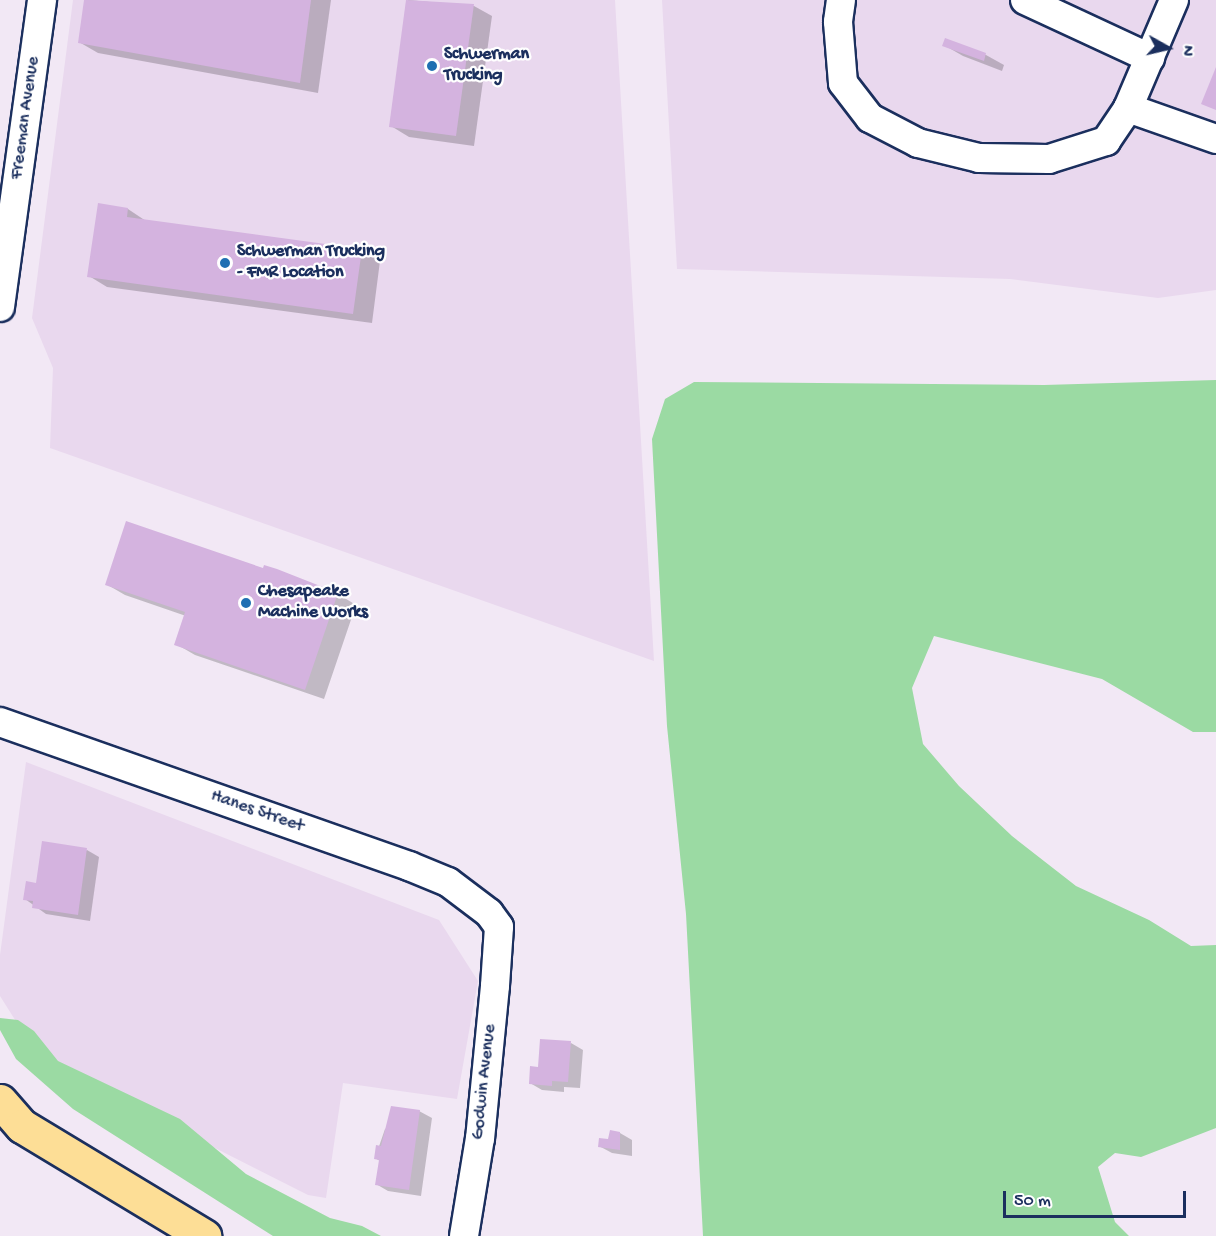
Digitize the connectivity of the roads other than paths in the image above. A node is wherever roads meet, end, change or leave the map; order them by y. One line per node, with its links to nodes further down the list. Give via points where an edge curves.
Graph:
1 (42, 0): 8 (street, Freeman Avenue)
2 (841, 0): 6 (street, via 838,22 843,83 870,118 918,143 979,158 1049,159 1106,141)
3 (1025, 0): 5 (street)
4 (1174, 0): 5 (street)
5 (1150, 58): 6 (street)
6 (1128, 108): 7 (street)
7 (1216, 139)
8 (0, 307)
9 (0, 722): 10 (street, Hanes Street, via 448,882 489,913)
10 (499, 927): 14 (street, Godwin Avenue, via 480,1138)
11 (0, 1101): 12 (highway)
12 (11, 1124): 13 (highway)
13 (204, 1236)
14 (464, 1236)

